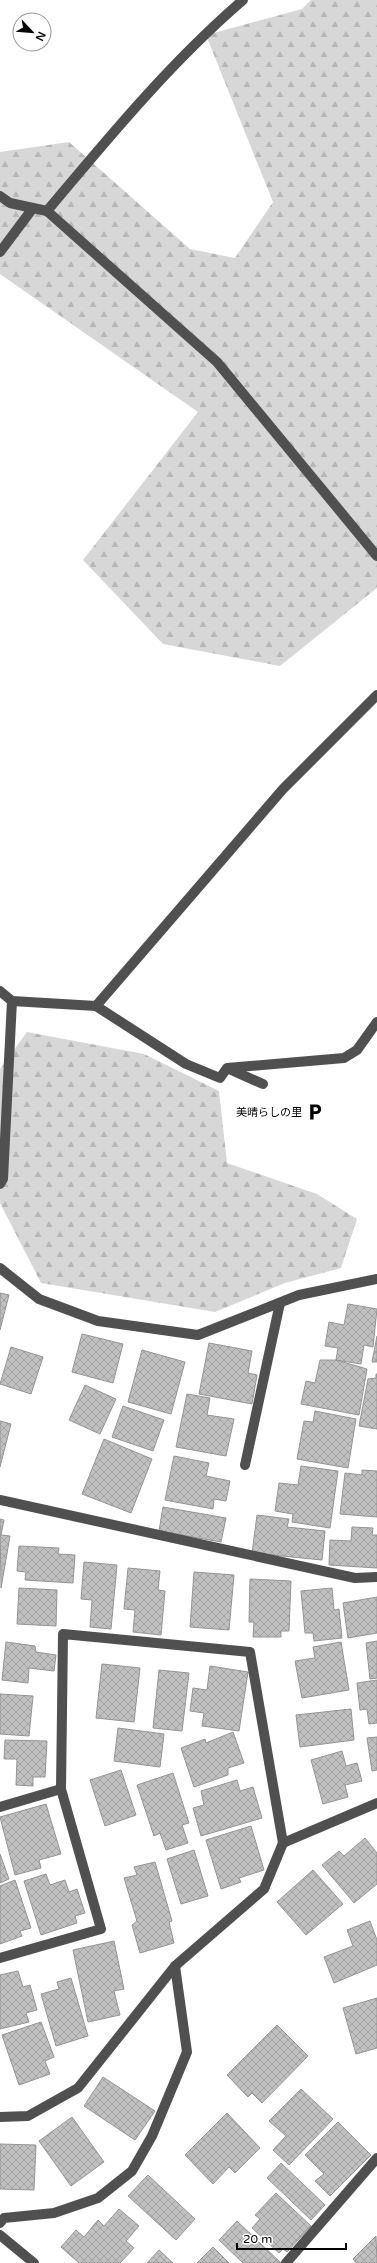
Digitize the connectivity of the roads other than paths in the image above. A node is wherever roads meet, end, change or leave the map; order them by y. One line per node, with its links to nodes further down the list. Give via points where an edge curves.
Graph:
1 (243, 0): 4 (street, via 218,21 140,100)
2 (0, 196): 3 (street, via 10,203)
3 (33, 208): 4 (street); 5 (street)
4 (47, 211): 6 (street, via 217,362)
5 (0, 252)
6 (377, 556)
7 (377, 695): 10 (street, via 284,789)
8 (0, 991): 9 (street)
9 (12, 1001): 10 (street); 14 (street, via 3,1179)
10 (96, 1006): 12 (street, via 186,1064 220,1078)
11 (377, 1022): 12 (street, via 357,1050 344,1058)
12 (227, 1068): 13 (street)
13 (263, 1084)
14 (0, 1184)
15 (0, 1268): 17 (street, via 39,1299 98,1321 198,1335)
16 (377, 1279): 17 (street, via 299,1295)
17 (280, 1303): 18 (street)
18 (245, 1464)
19 (0, 1500): 20 (street, via 355,1578)
20 (377, 1577)
21 (61, 1789): 23 (street); 24 (street, via 63,1634 250,1652); 25 (street, via 101,1929)
22 (377, 1803): 24 (street)
23 (0, 1807)
24 (283, 1843): 26 (street, via 264,1889)
25 (0, 1958)
26 (175, 1966): 27 (street, via 78,2088 28,2116); 29 (street, via 187,2052 152,2136 132,2171 98,2198 54,2213 4,2218)
27 (0, 2117)
28 (377, 2158): 32 (street)
29 (0, 2223)
30 (0, 2234): 31 (street)
31 (34, 2263)
32 (286, 2263)

